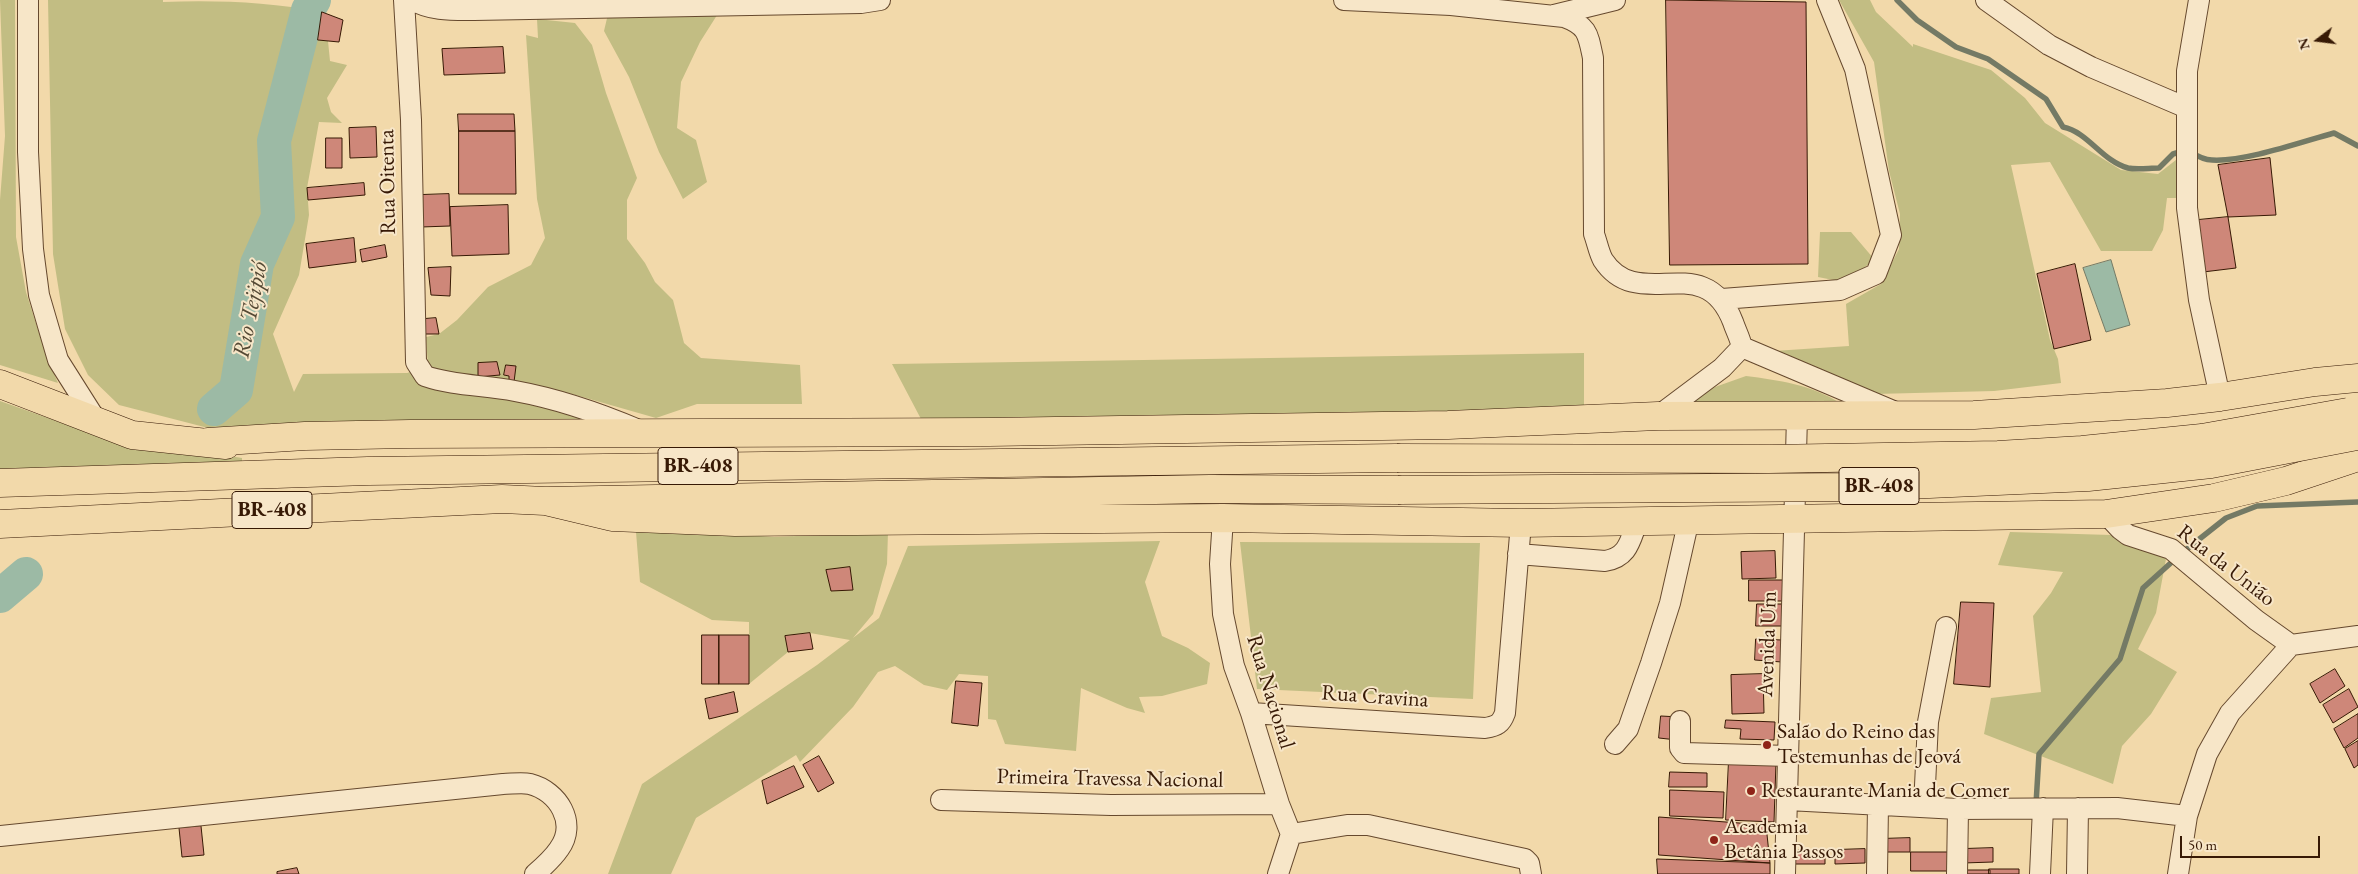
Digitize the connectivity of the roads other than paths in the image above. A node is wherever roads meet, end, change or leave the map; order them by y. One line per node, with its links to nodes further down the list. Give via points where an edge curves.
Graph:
1 (28, 0): 20 (street, via 28,152 39,295 58,360)
2 (404, 0): 22 (street, Rua Oitenta, via 411,120 416,362 425,376 438,381 514,391 580,406)
3 (412, 0): 4 (street, via 442,10 861,3)
4 (880, 0)
5 (1344, 0): 10 (street, via 1451,5)
6 (1615, 0): 10 (street)
7 (1827, 0): 12 (street, via 1855,69 1891,235 1876,274 1840,290)
8 (1986, 0): 11 (street, via 2049,45 2091,67)
9 (2199, 0): 11 (street, via 2187,71)
10 (1551, 16): 12 (street, via 1579,22 1586,31 1593,58 1594,234 1602,259 1613,272 1641,285 1697,284 1710,289)
11 (2187, 108): 16 (street, via 2188,226 2199,300)
12 (1722, 300): 13 (street, via 1740,335)
13 (1742, 347): 17 (street); 18 (street, via 1722,368)
14 (2358, 378): 16 (highway)
15 (0, 384): 20 (highway)
16 (2220, 397): 17 (highway, via 2076,410 1974,415)
17 (1899, 414): 19 (highway)
18 (1658, 416): 19 (highway); 22 (highway, via 1438,425)
19 (1797, 416): 28 (street, Avenida Um)
20 (96, 420): 23 (highway, via 132,435)
21 (2356, 430): 24 (highway, BR-408, bridge, via 2202,438 2082,450 1770,459 1397,458); 26 (highway, BR-408, bridge, via 2211,464 2088,477 1861,487 1210,489); 27 (highway, via 2286,481 2214,498)
22 (648, 434): 23 (highway, via 306,436)
23 (208, 442): 24 (highway)
24 (368, 471): 25 (highway, BR-408)
25 (0, 483)
26 (545, 500): 29 (highway, via 612,517 735,522); 33 (highway, BR-408, via 502,499)
27 (2106, 514): 28 (highway); 37 (street, Rua da União, via 2128,535 2170,549)
28 (1795, 517): 30 (highway); 41 (street, Avenida Um)
29 (1223, 518): 32 (highway); 38 (street, Rua Nacional, via 1220,564 1223,614 1234,666)
30 (1689, 519): 31 (highway); 40 (street, via 1670,603 1651,663 1628,729)
31 (1638, 520): 32 (highway); 34 (street, via 1624,554 1617,559 1605,562)
32 (1521, 523): 34 (street)
33 (0, 524)
34 (1518, 554): 38 (street, Rua Cravina, via 1505,713 1502,722 1496,726 1485,728)
35 (1946, 627): 46 (street, via 1928,722)
36 (2358, 636): 37 (street)
37 (2291, 645): 50 (street, via 2230,713 2207,754)
38 (1251, 713): 44 (street, Rua Nacional)
39 (1680, 721): 41 (street, via 1680,748 1684,753)
40 (1615, 744)
41 (1788, 756): 43 (street, Avenida Um)
42 (941, 800): 44 (street, Primeira Travessa Nacional, via 1112,805)
43 (1788, 800): 45 (street); 56 (street, Avenida Um)
44 (1279, 804): 51 (street, Rua Nacional)
45 (1878, 806): 46 (street); 57 (street)
46 (1924, 807): 49 (street)
47 (2043, 808): 48 (street); 49 (street); 59 (street)
48 (2078, 808): 50 (street, via 2117,808); 60 (street)
49 (1958, 809): 58 (street)
50 (2186, 816): 61 (street)
51 (1291, 834): 54 (street); 55 (street, via 1368,825 1525,860)
52 (0, 836): 53 (street, via 528,783 556,798 567,828 560,848)
53 (535, 874)
54 (1278, 874)
55 (1531, 874)
56 (1785, 874)
57 (1877, 874)
58 (1957, 874)
59 (2040, 874)
60 (2078, 874)
61 (2178, 874)

